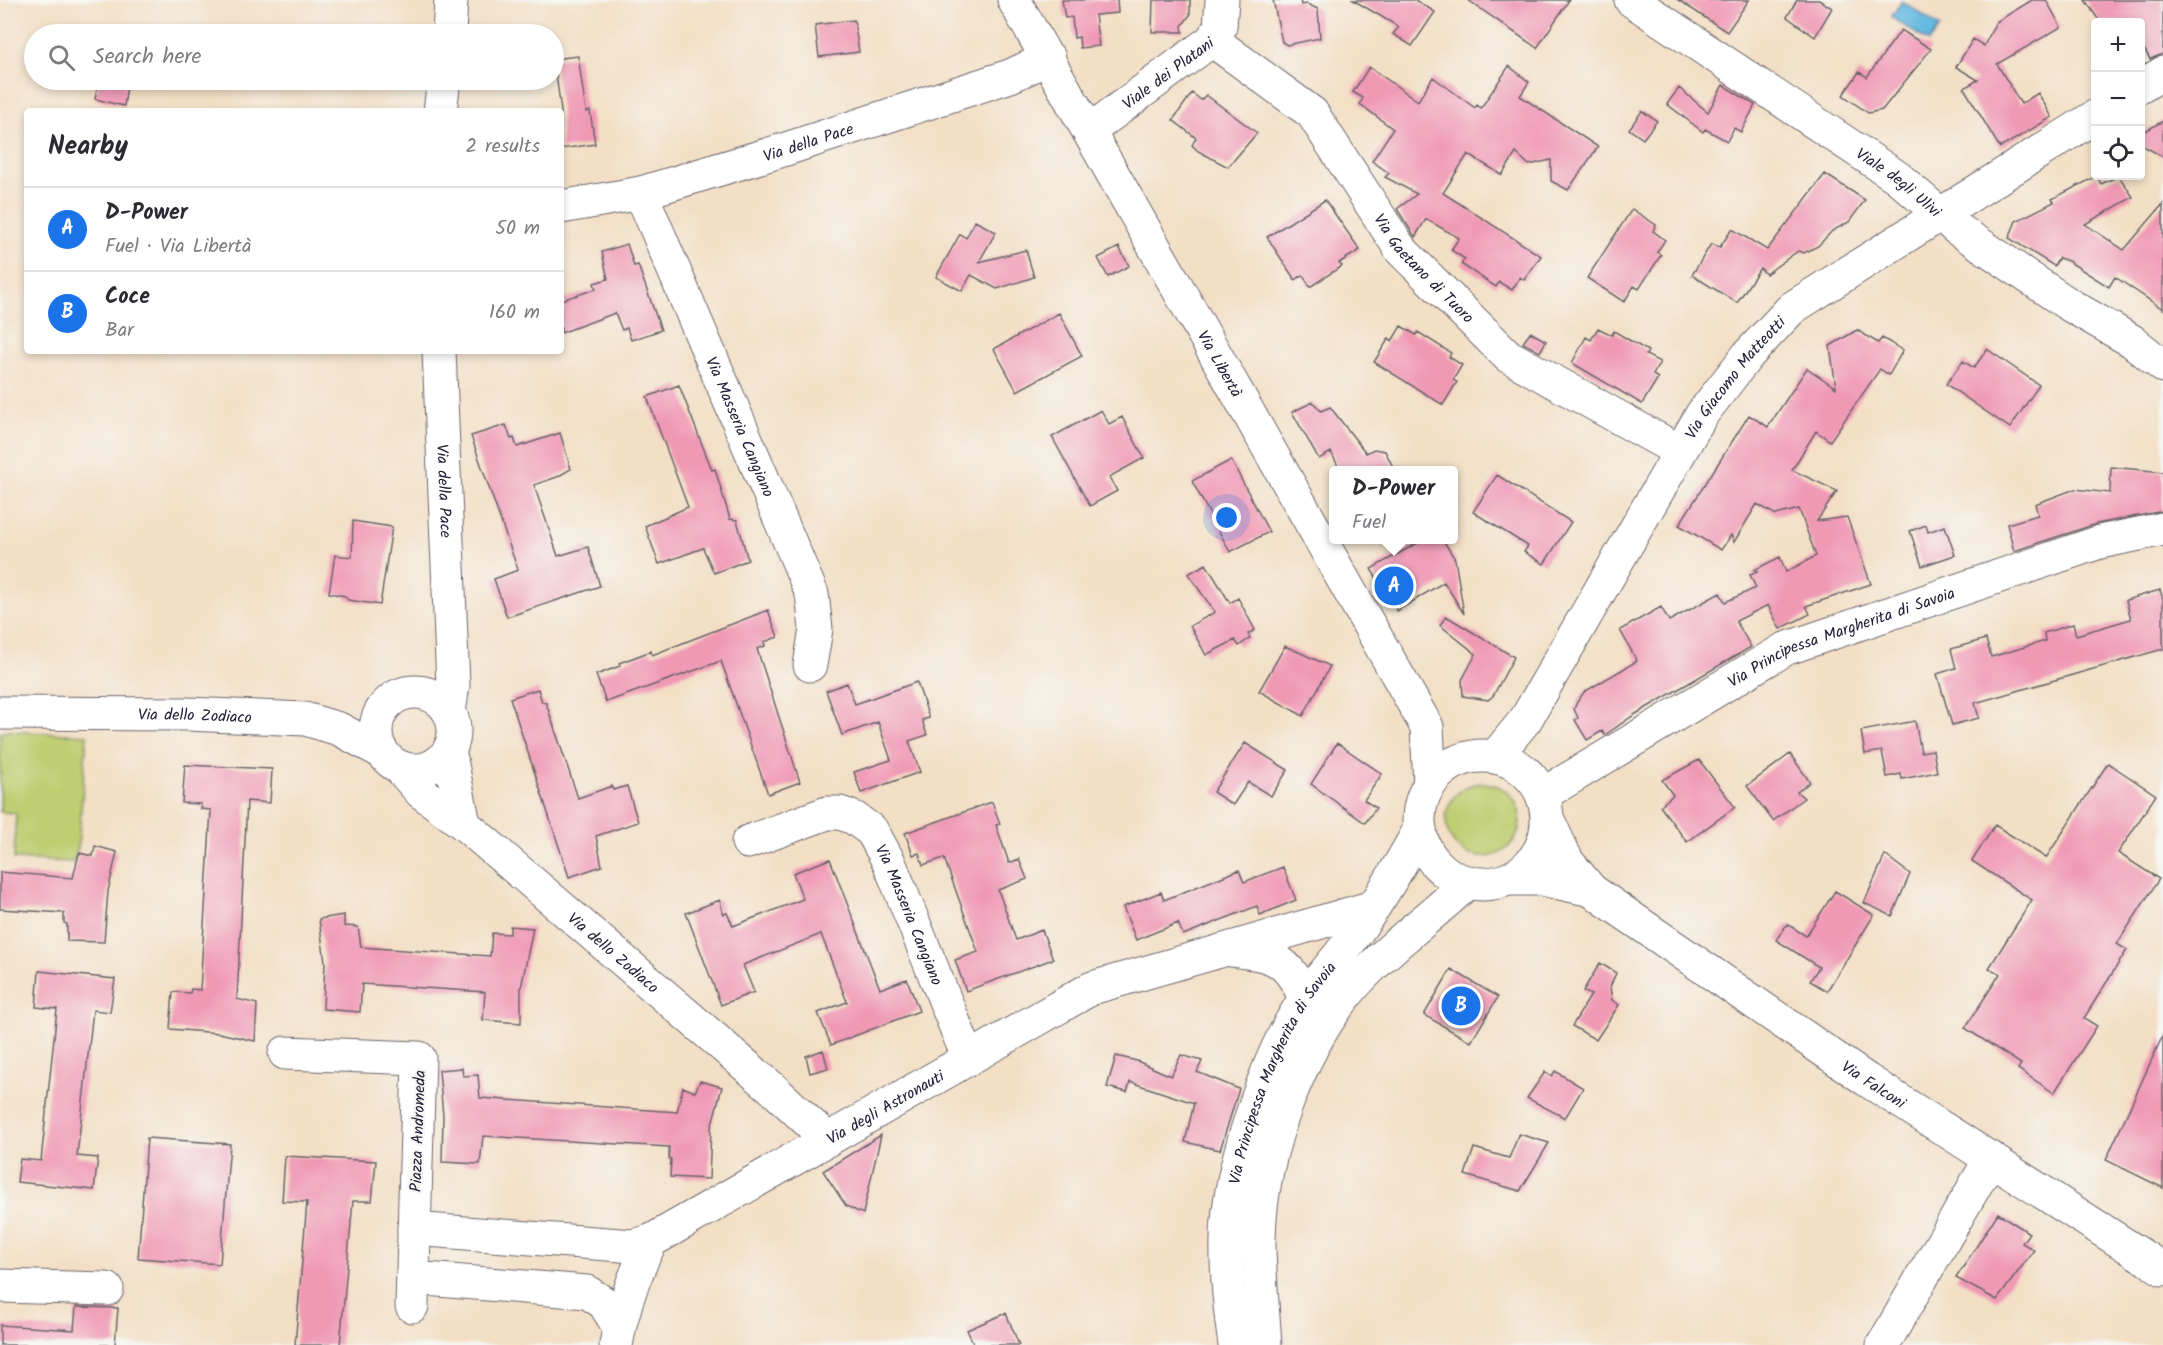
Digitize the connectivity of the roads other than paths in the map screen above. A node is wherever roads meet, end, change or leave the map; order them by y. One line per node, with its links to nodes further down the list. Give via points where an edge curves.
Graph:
1 (451, 0): 5 (street)
2 (1014, 0): 7 (street, Via Libertà)
3 (1222, 0): 6 (street, Viale dei Platani, via 1220,27)
4 (1631, 0): 16 (street, Viale degli Ulivi, via 1897,177)
5 (449, 24)
6 (1212, 40): 13 (street, Viale dei Platani); 19 (street, Via Gaetano di Tuoro, via 1312,113 1401,250 1508,356)
7 (1049, 58): 13 (street, Via Libertà); 14 (street, Via della Pace, via 987,84)
8 (2163, 73): 9 (street)
9 (2145, 84)
10 (443, 90): 11 (street)
11 (440, 108)
12 (2091, 119): 16 (street, Via Giacomo Matteotti)
13 (1089, 131): 27 (street, Via Libertà)
14 (641, 193): 15 (street, Via della Pace); 22 (street, Via Masseria Cangiano, via 812,594 816,629)
15 (564, 206)
16 (1940, 216): 18 (street, Viale degli Ulivi, via 2068,304 2132,341); 19 (street, Via Giacomo Matteotti, via 1792,308 1748,355)
17 (439, 354): 21 (street, Via della Pace)
18 (2163, 366)
19 (1679, 451): 29 (street, Via Giacomo Matteotti, via 1526,719)
20 (2163, 529): 32 (street, Via Principessa Margherita di Savoia, via 2100,542 1785,649)
21 (448, 630): 23 (street, Via della Pace, via 420,677); 24 (street, Via della Pace, via 453,685)
22 (810, 665)
23 (393, 701): 24 (street, via 423,693); 26 (street); 30 (street, via 376,729)
24 (449, 712): 28 (street, Via della Pace, via 454,738)
25 (0, 713): 26 (street, Via dello Zodiaco)
26 (305, 719): 30 (street, Via dello Zodiaco, via 339,729)
27 (1427, 727): 29 (street); 31 (street, Via Libertà)
28 (449, 750): 30 (street, via 442,760 422,770); 33 (street, Via della Pace)
29 (1488, 757): 31 (street, via 1463,759 1441,771); 32 (street, via 1516,765 1530,777)
30 (390, 759): 33 (street, Via dello Zodiaco, via 421,792)
31 (1430, 784): 34 (street, via 1419,813)
32 (1545, 808): 36 (street, via 1545,836 1538,855); 38 (street, Via Falconi, via 1567,861)
33 (464, 824): 44 (street, Via dello Zodiaco)
34 (1420, 829): 37 (street, via 1434,862 1450,875); 39 (street, Via Principessa Margherita di Savoia)
35 (748, 842): 43 (street, Via Masseria Cangiano, via 827,813 847,815 872,831 889,862)
36 (1510, 879): 37 (street, via 1489,884); 38 (street, Via Falconi, via 1541,879)
37 (1468, 882): 55 (street, Via Principessa Margherita di Savoia, via 1359,980 1322,1030 1292,1087 1268,1173 1259,1239)
38 (1591, 890): 45 (street, Via Falconi, via 1867,1080)
39 (1373, 907): 40 (street, Via degli Astronauti); 41 (street, Via Principessa Margherita di Savoia)
40 (1227, 950): 41 (street, Via degli Astronauti, via 1257,953 1282,962 1294,974); 43 (street, Via degli Astronauti, via 1092,988)
41 (1305, 998): 54 (street, Via Principessa Margherita di Savoia, via 1271,1065 1237,1165 1226,1239)
42 (285, 1053): 46 (street, Piazza Andromeda, via 419,1058)
43 (968, 1057): 44 (street, Via degli Astronauti)
44 (827, 1139): 48 (street, Via degli Astronauti)
45 (1991, 1158): 49 (street, Via Falconi); 56 (street)
46 (414, 1229): 47 (street); 51 (street, Piazza Andromeda, via 413,1292)
47 (558, 1241): 48 (street, via 633,1246); 51 (street, via 534,1253 531,1272)
48 (651, 1241): 53 (street, via 636,1270)
49 (2163, 1269)
50 (0, 1286): 52 (street)
51 (543, 1287): 53 (street, Piazza Andromeda, via 587,1292 604,1303)
52 (107, 1289)
53 (617, 1336)
54 (1236, 1345)
55 (1265, 1345)
56 (1883, 1345)

